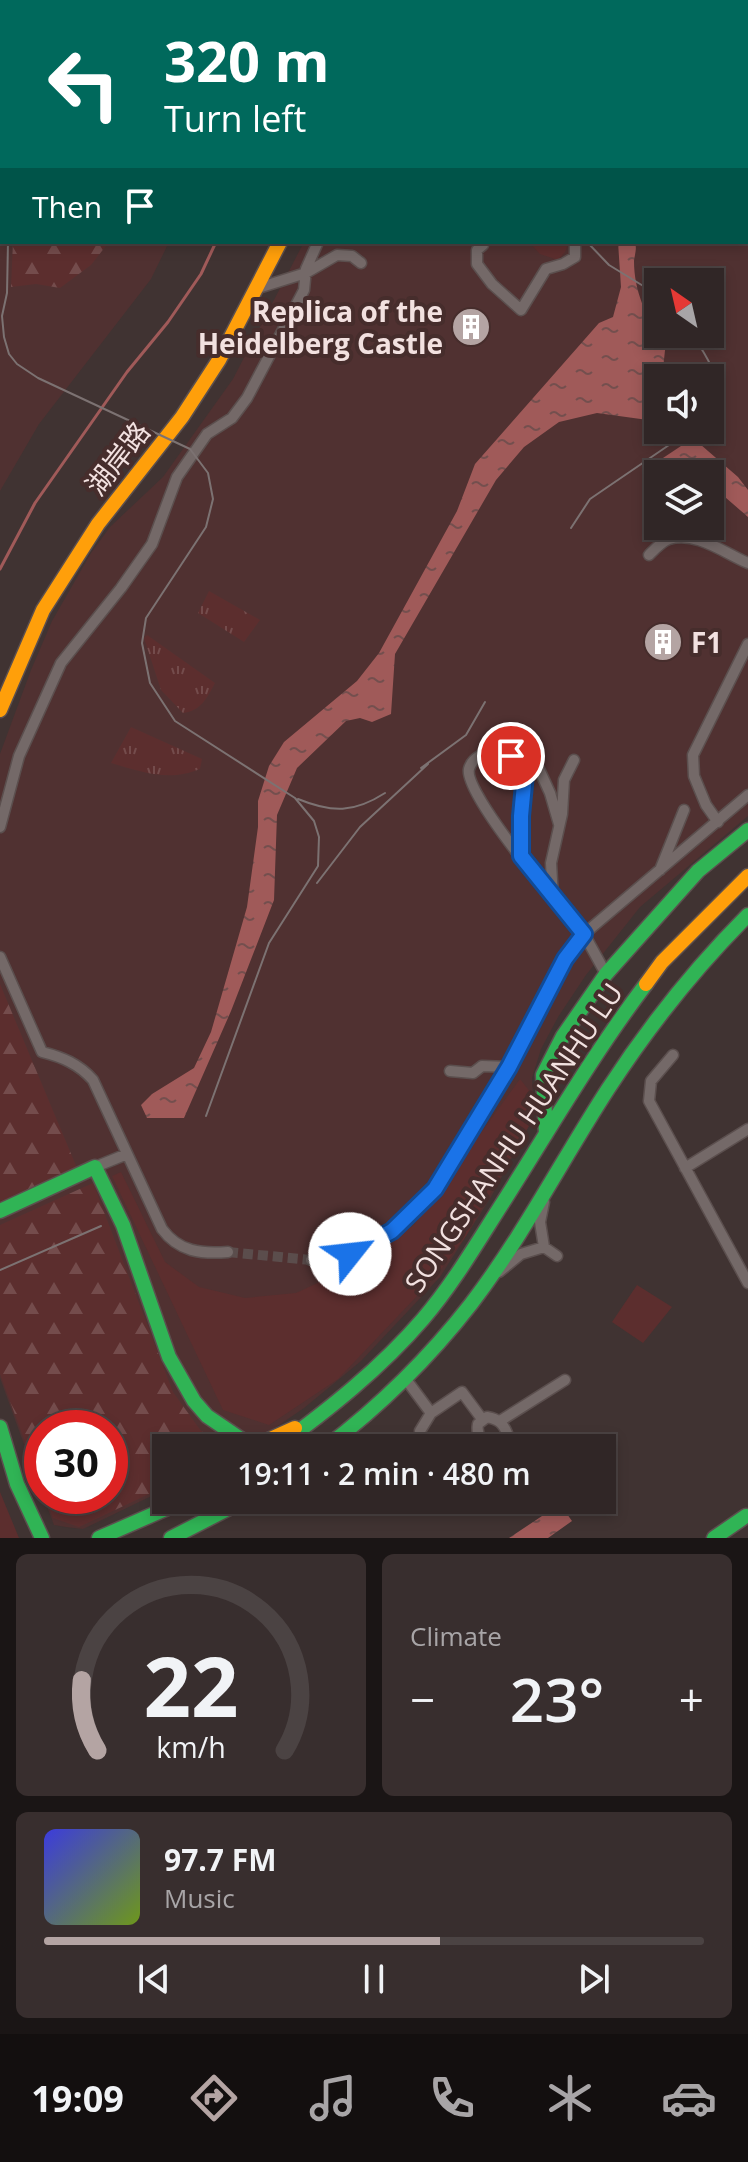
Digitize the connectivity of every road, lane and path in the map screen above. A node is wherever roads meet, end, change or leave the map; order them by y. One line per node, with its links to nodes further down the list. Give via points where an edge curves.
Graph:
1 (279, 244): 7 (main road, 湖岸路)
2 (317, 244): 6 (street)
3 (575, 244): 4 (street, via 575,257 546,269 521,310 477,264 477,250)
4 (483, 245)
5 (361, 263): 6 (street, via 337,255)
6 (306, 273): 7 (street); 18 (street, via 304,290 247,398 232,418 207,434 177,477 152,544 61,663 19,756)
7 (255, 289): 11 (main road, 湖岸路, via 182,417 98,524 43,610)
8 (649, 555): 9 (street, via 666,540 687,537)
9 (748, 563)
10 (748, 644): 16 (street, via 693,755 694,776)
11 (0, 710)
12 (533, 756): 17 (street)
13 (574, 760): 17 (street, via 564,780)
14 (748, 795): 16 (street)
15 (684, 810): 21 (street)
16 (718, 822): 21 (street)
17 (559, 826): 23 (street, via 551,863)
18 (0, 827)
19 (748, 830): 27 (main road, via 698,871)
20 (521, 856): 20 (street, via 470,781 469,768 476,759 495,752 511,756 525,774); 23 (street)
21 (660, 872): 25 (street)
22 (748, 876): 32 (main road, SONGSHANHU HUANHU LU, via 662,962 616,1023)
23 (553, 898): 25 (street)
24 (748, 915): 36 (main road, SONGSHANHU HUANHU LU, via 684,980 639,1039)
25 (584, 934): 27 (street); 29 (street, via 565,959)
26 (0, 957): 33 (street, via 42,1052 84,1069)
27 (606, 974): 32 (main road, via 543,1075)
28 (673, 1055): 35 (street, via 651,1081 649,1101)
29 (509, 1067): 30 (street); 41 (street, via 435,1189 392,1231 350,1254)
30 (450, 1071)
31 (748, 1129): 35 (street)
32 (546, 1134): 47 (main road, SONGSHANHU HUANHU LU, via 423,1319)
33 (127, 1154): 34 (street); 39 (street, via 170,1240 193,1252)
34 (95, 1167): 37 (main road); 52 (main road, via 123,1225 169,1357 194,1401)
35 (685, 1168): 43 (street)
36 (551, 1181): 38 (street, via 540,1222); 42 (main road, SONGSHANHU HUANHU LU)
37 (0, 1211)
38 (544, 1247): 40 (street); 42 (street, via 521,1254)
39 (228, 1252)
40 (557, 1256)
41 (311, 1260)
42 (488, 1280): 44 (main road, SONGSHANHU HUANHU LU)
43 (748, 1283)
44 (405, 1378): 46 (street); 55 (main road, SONGSHANHU HUANHU LU)
45 (565, 1380): 49 (street)
46 (431, 1413): 48 (street, via 462,1392); 51 (street)
47 (321, 1415): 53 (main road); 54 (main road, SONGSHANHU HUANHU LU)
48 (482, 1419): 49 (street); 49 (street, via 478,1434 494,1447 508,1438)
49 (500, 1421)
50 (0, 1427): 59 (main road, via 8,1462)
51 (420, 1431)
52 (233, 1434)
53 (278, 1434)
54 (295, 1434)
55 (341, 1434)
56 (154, 1514): 60 (main road)
57 (218, 1514): 61 (main road)
58 (747, 1516): 62 (main road)
59 (42, 1538)
60 (99, 1538)
61 (171, 1538)
62 (714, 1538)

